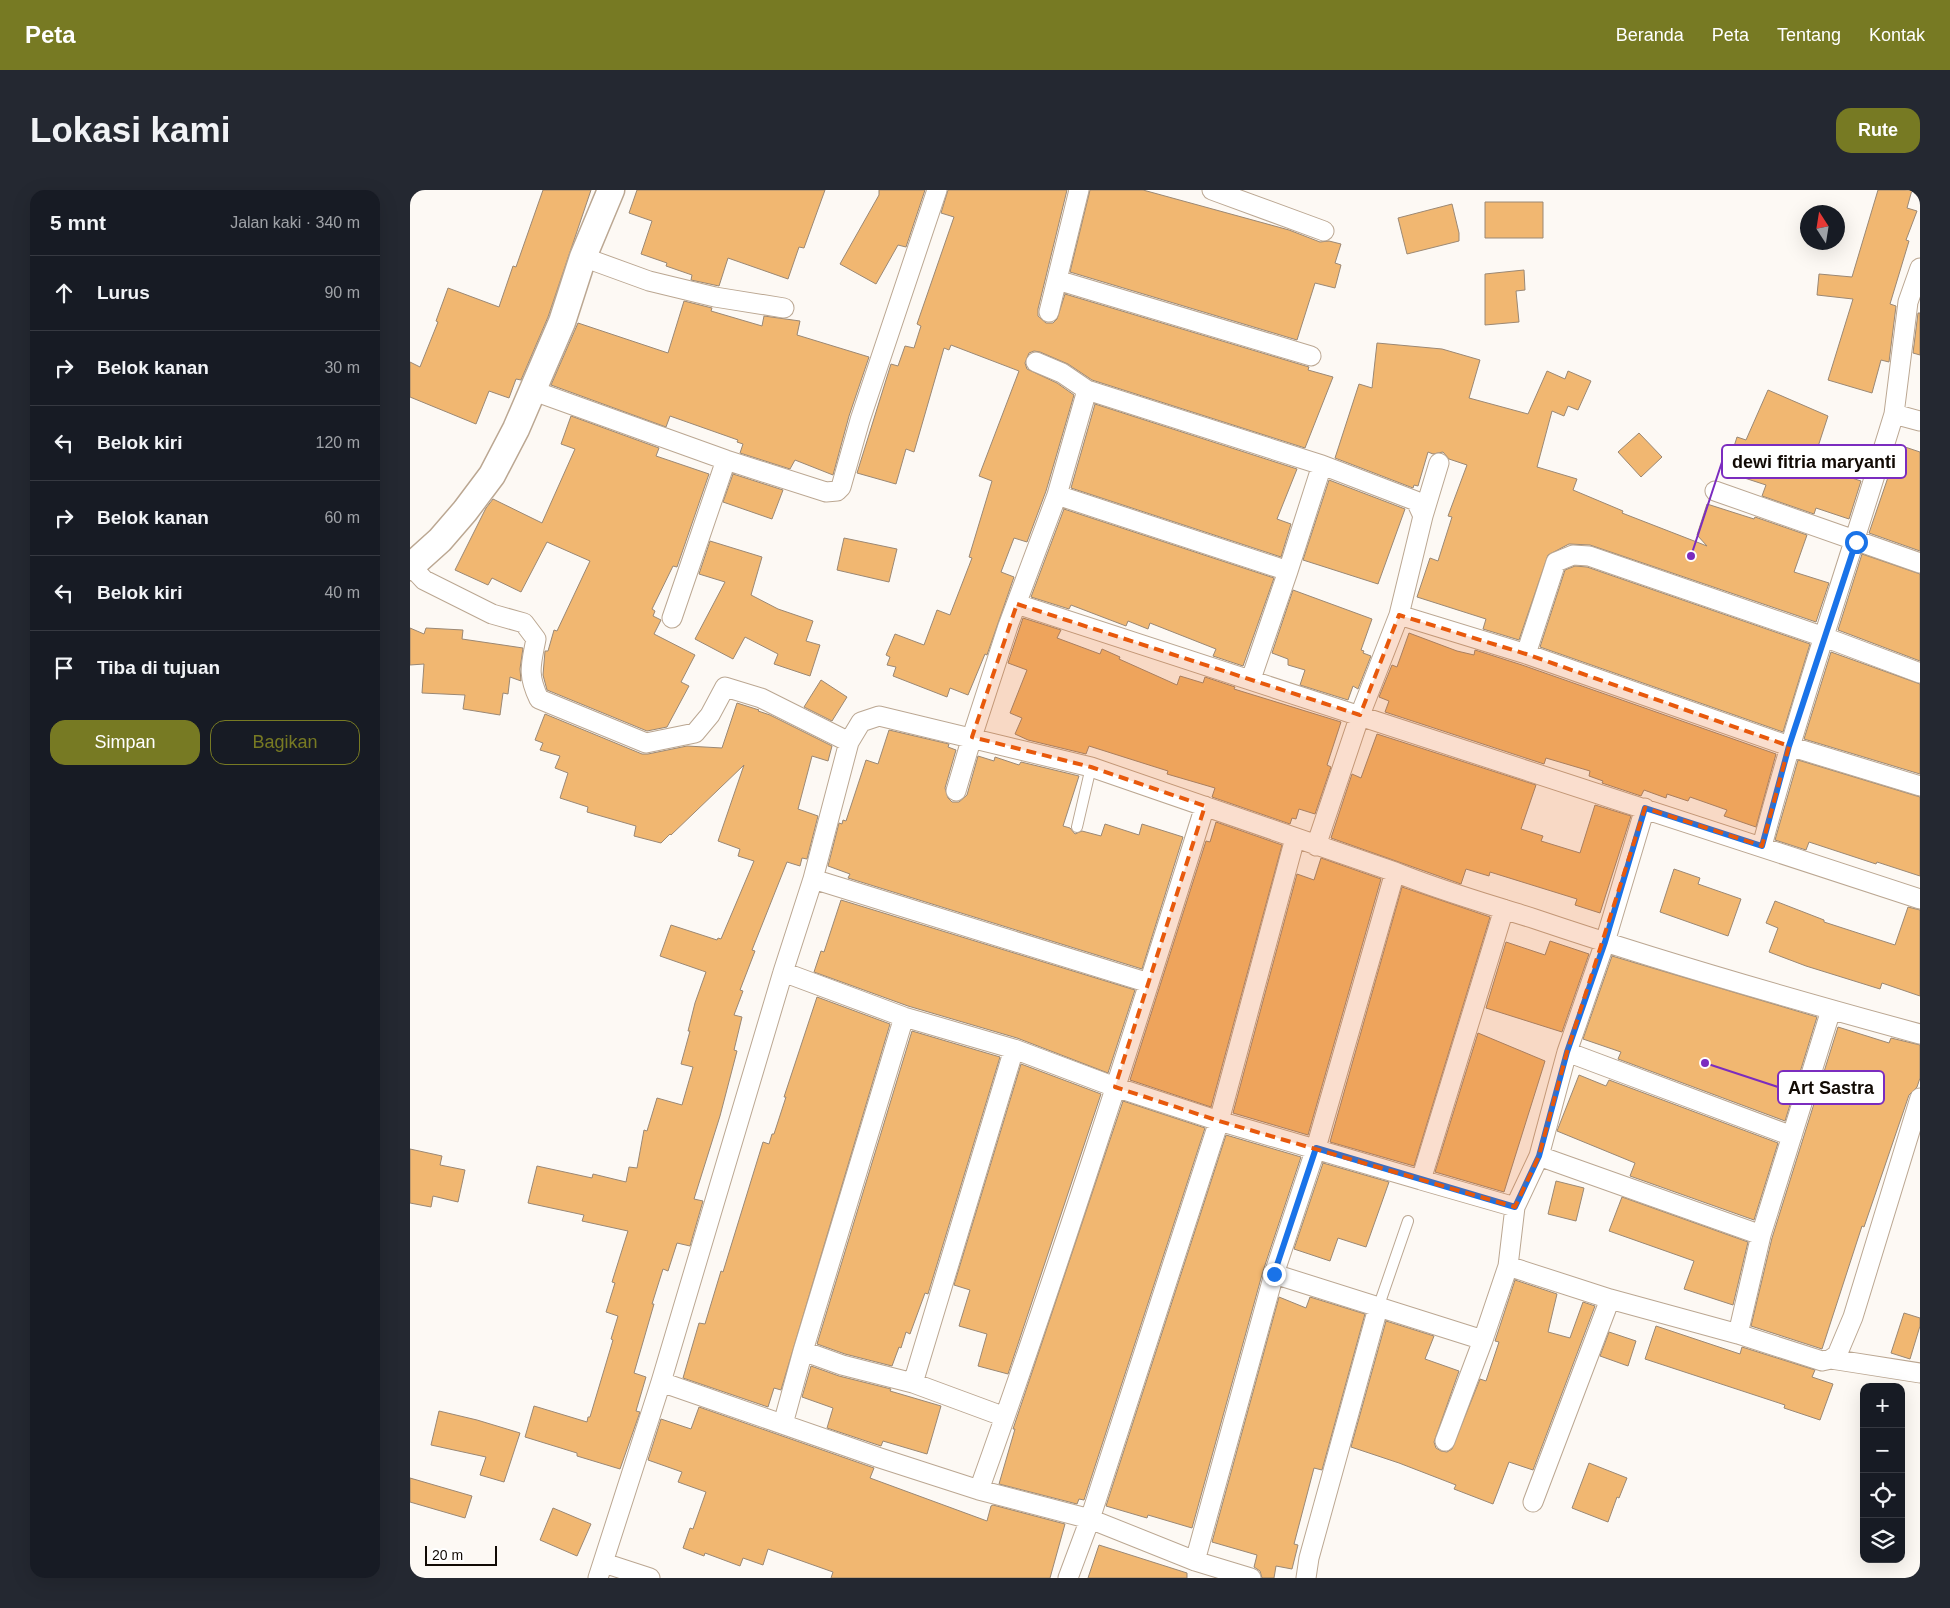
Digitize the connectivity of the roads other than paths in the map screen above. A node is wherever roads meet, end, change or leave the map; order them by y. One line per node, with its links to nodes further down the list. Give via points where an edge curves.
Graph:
1 (611, 190): 6 (street)
2 (937, 190): 17 (street, via 860,420 842,487 826,492)
3 (1079, 190): 8 (street)
4 (1212, 190): 5 (street)
5 (1324, 231)
6 (583, 258): 9 (street, via 658,283 715,297); 14 (street)
7 (1920, 268): 15 (street, via 1908,302)
8 (1057, 280): 10 (street); 11 (street)
9 (784, 308)
10 (1049, 312)
11 (1311, 356)
12 (1036, 362): 13 (street, via 1062,373)
13 (1087, 390): 19 (street); 21 (street)
14 (534, 391): 17 (street); 25 (street, via 492,475 440,540)
15 (1894, 414): 16 (street); 23 (street)
16 (1920, 421)
17 (726, 460): 29 (street)
18 (1439, 463): 22 (street)
19 (1322, 465): 22 (street, via 1416,501); 26 (street)
20 (1715, 491): 23 (street)
21 (1057, 495): 26 (street); 27 (street)
22 (1423, 516): 28 (street)
23 (1856, 542): 24 (street); 30 (street)
24 (1920, 563)
25 (411, 566): 36 (street, via 424,580 492,614 524,623 536,639 530,669 531,683 539,700 646,743 695,733 710,715 725,687 761,698)
26 (1288, 571): 33 (street)
27 (1017, 604): 33 (street); 35 (street)
28 (1398, 615): 31 (street); 34 (street)
29 (672, 618)
30 (1824, 637): 31 (street, via 1589,556 1573,555 1556,562); 32 (street); 37 (street)
31 (1526, 654): 37 (street)
32 (1920, 673)
33 (1250, 680): 34 (street)
34 (1360, 715): 42 (street); 45 (street)
35 (972, 737): 36 (street, via 879,716 860,722); 38 (street); 40 (street)
36 (849, 742): 48 (street)
37 (1789, 746): 39 (street); 46 (street)
38 (1091, 767): 41 (street); 43 (lane)
39 (1920, 786)
40 (956, 791)
41 (1204, 806): 44 (street); 53 (street)
42 (1645, 808): 46 (street); 51 (street)
43 (1077, 828)
44 (1295, 838): 45 (street); 61 (street)
45 (1316, 846): 47 (street)
46 (1762, 846): 49 (street)
47 (1395, 872): 50 (street, via 1425,885); 63 (street)
48 (813, 879): 52 (street); 53 (street)
49 (1920, 899)
50 (1504, 909): 51 (street); 65 (street)
51 (1605, 942): 54 (street); 58 (street)
52 (782, 972): 55 (street); 78 (street)
53 (1149, 983): 59 (street)
54 (1831, 1010): 56 (street); 62 (street)
55 (904, 1017): 57 (street); 75 (street)
56 (1920, 1034)
57 (1014, 1049): 59 (street); 79 (street)
58 (1567, 1052): 62 (street); 64 (street)
59 (1115, 1087): 61 (street); 80 (street)
60 (1920, 1098): 76 (street, via 1853,1317 1837,1355)
61 (1219, 1121): 63 (street); 85 (street)
62 (1792, 1136): 68 (street)
63 (1316, 1148): 65 (street); 70 (street)
64 (1539, 1156): 66 (street); 68 (street)
65 (1421, 1180): 66 (street)
66 (1515, 1207): 69 (street)
67 (1408, 1221): 72 (lane)
68 (1761, 1235): 73 (street)
69 (1508, 1266): 71 (street); 74 (street)
70 (1274, 1274): 72 (street); 86 (street)
71 (1610, 1299): 73 (street); 84 (street)
72 (1378, 1308): 74 (street); 91 (street)
73 (1738, 1334): 76 (street, via 1822,1361)
74 (1483, 1340): 82 (street)
75 (803, 1351): 79 (street, via 842,1365); 81 (street)
76 (1831, 1359): 77 (street)
77 (1920, 1374)
78 (660, 1382): 81 (street); 87 (street)
79 (913, 1383): 80 (street)
80 (1005, 1418): 83 (street)
81 (783, 1424): 83 (street)
82 (1445, 1441)
83 (978, 1490): 85 (street)
84 (1533, 1502)
85 (1090, 1519): 86 (street); 89 (street)
86 (1195, 1561): 90 (street)
87 (601, 1570): 88 (street)
88 (650, 1578)
89 (1068, 1578)
90 (1251, 1578)
91 (1306, 1578)

